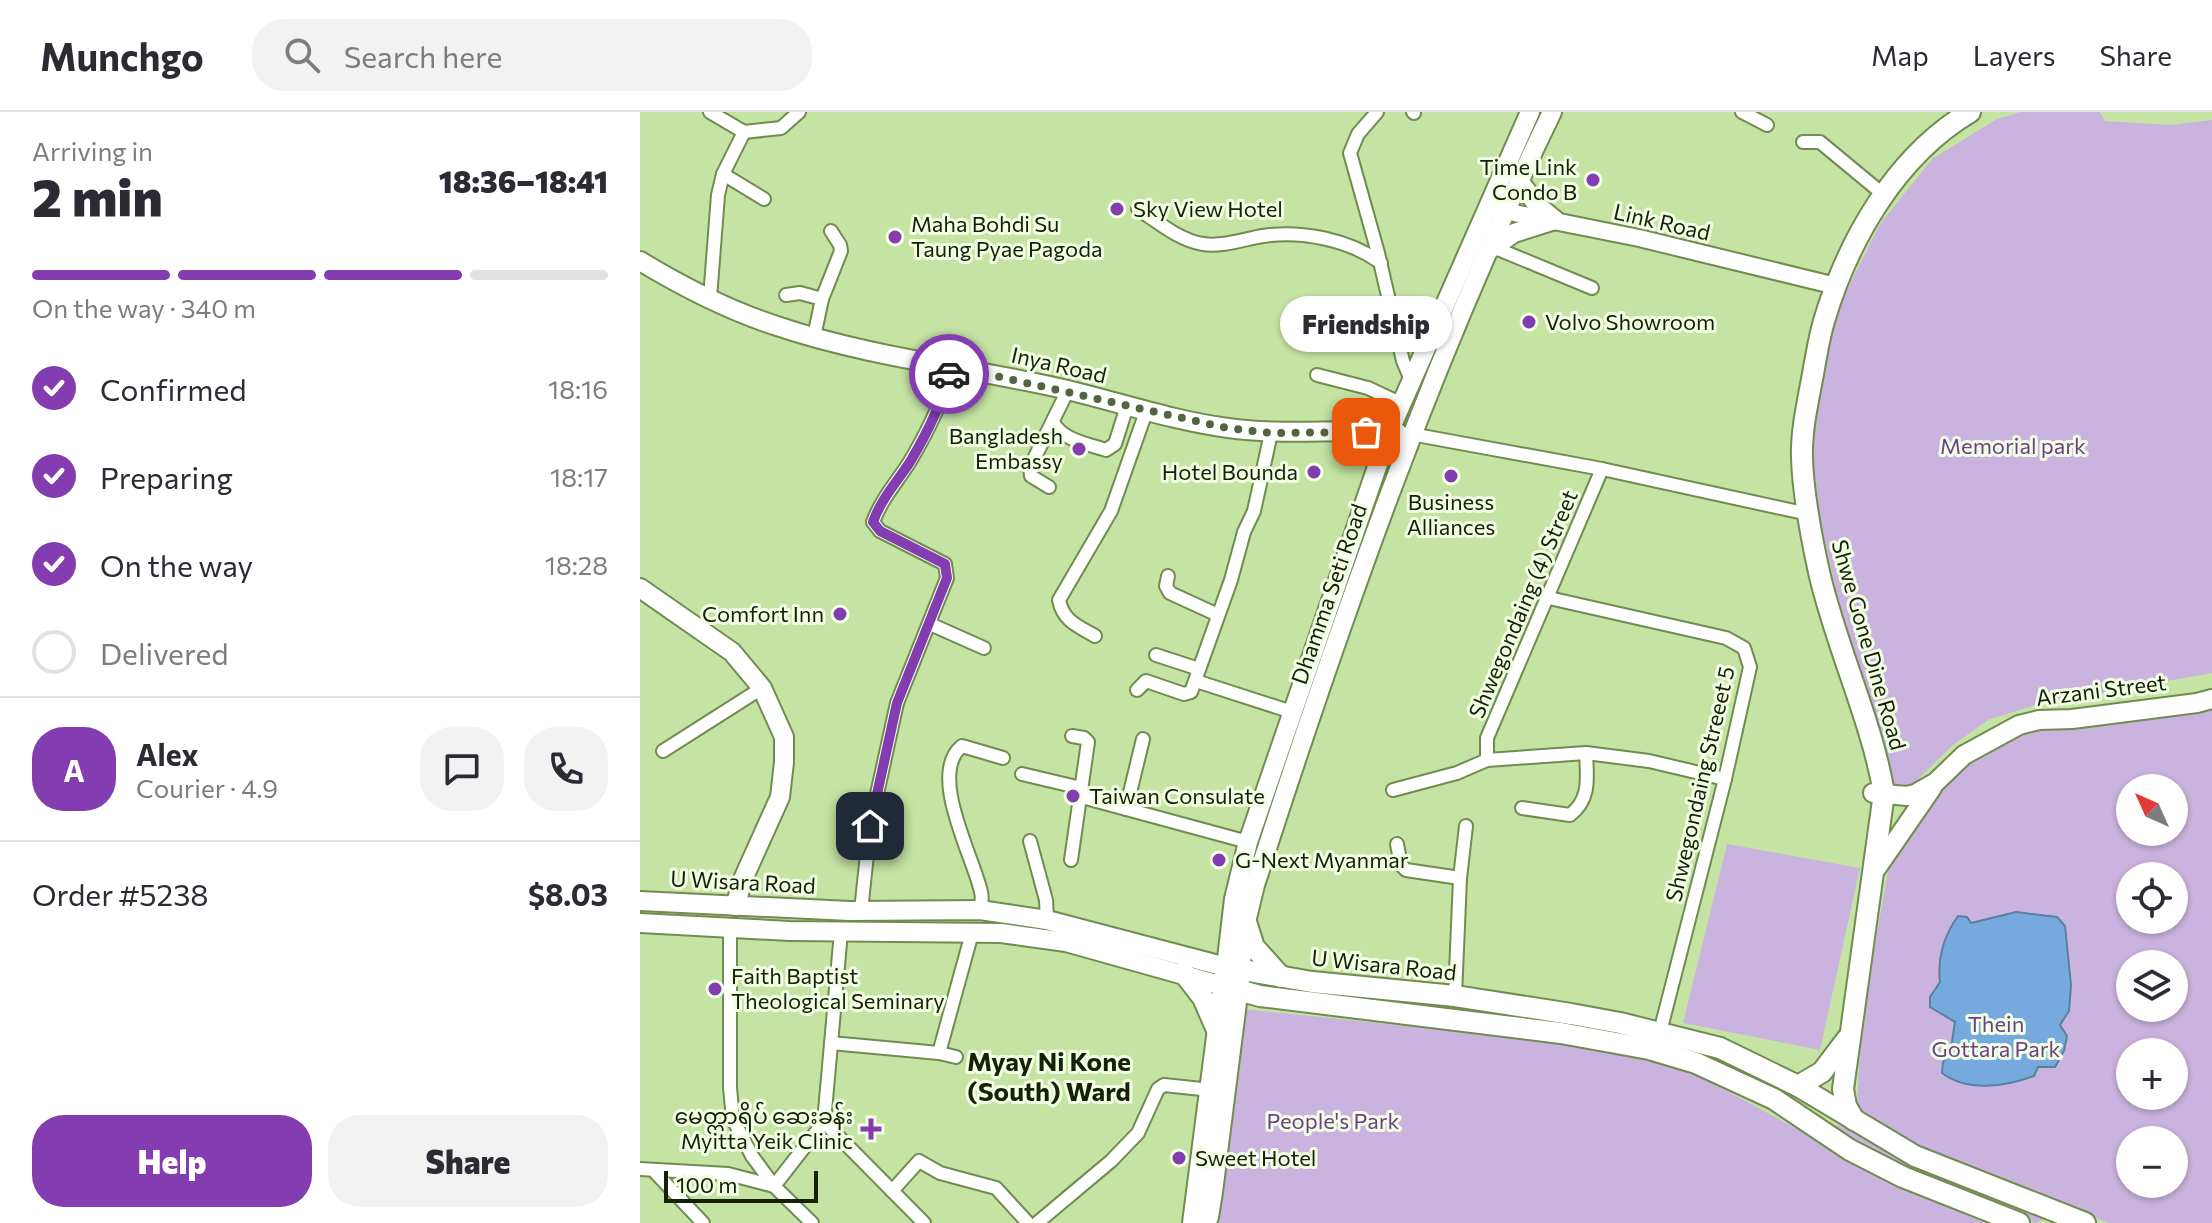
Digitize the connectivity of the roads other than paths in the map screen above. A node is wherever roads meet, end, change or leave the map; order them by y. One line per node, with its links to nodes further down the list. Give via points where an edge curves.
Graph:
1 (710, 112): 9 (street)
2 (799, 112): 9 (street, via 781,128)
3 (1377, 112): 22 (street, via 1350,153)
4 (1530, 112): 15 (main road, Dhamma Seti Road)
5 (1552, 112): 12 (main road, Dhamma Seti Road)
6 (1742, 112): 8 (street)
7 (1953, 115): 13 (main road, Shwe Gone Dine Road, via 1898,163)
8 (1767, 125)
9 (744, 132): 11 (street)
10 (1803, 142): 13 (street, via 1820,142)
11 (723, 174): 14 (street); 26 (street, via 714,219)
12 (1519, 181): 17 (main road, Dhamma Seti Road); 18 (main road)
13 (1880, 192): 23 (main road, Shwe Gone Dine Road, via 1849,235)
14 (764, 199)
15 (1487, 208): 17 (street, Link Road); 31 (main road, Dhamma Seti Road)
16 (1138, 209): 22 (street, via 1202,244 1267,235 1315,237)
17 (1506, 211): 18 (street, Link Road); 20 (main road, Dhamma Seti Road)
18 (1555, 220): 20 (main road, via 1514,233); 23 (street, Link Road)
19 (831, 231): 27 (street, via 841,251)
20 (1491, 248): 24 (street); 39 (main road, Dhamma Seti Road)
21 (640, 261): 26 (main road, Inya Road)
22 (1381, 263): 31 (street)
23 (1831, 285): 42 (main road, Shwe Gone Dine Road, via 1813,326 1796,423 1793,458)
24 (1592, 288)
25 (786, 295): 27 (street)
26 (710, 298): 28 (main road, Inya Road)
27 (822, 299): 28 (street)
28 (814, 337): 29 (main road, Inya Road)
29 (951, 366): 32 (main road, Inya Road); 47 (street, via 942,400 873,522 880,531 945,564 947,578)
30 (1317, 375): 33 (street, via 1368,388)
31 (1411, 380): 33 (main road, Dhamma Seti Road)
32 (1068, 390): 34 (main road, Inya Road); 36 (street)
33 (1402, 404): 37 (main road, Dhamma Seti Road)
34 (1127, 406): 35 (main road, Inya Road); 36 (street, via 1115,444 1106,450 1065,435)
35 (1146, 412): 38 (main road, Inya Road); 48 (street, via 1111,511 1059,600 1062,613)
36 (1053, 422): 41 (street, via 1029,472)
37 (1389, 432): 38 (main road, Inya Road); 39 (main road, Inya Road); 55 (main road, Dhamma Seti Road)
38 (1271, 433): 46 (street, via 1254,511)
39 (1411, 434): 40 (street); 56 (main road, Dhamma Seti Road)
40 (1602, 469): 42 (street); 45 (street, Shwegondaing (4) Street)
41 (1049, 487)
42 (1804, 512): 68 (main road, Shwe Gone Dine Road, via 1808,568 1819,615)
43 (1168, 576): 46 (street, via 1170,593)
44 (640, 588): 52 (main road, via 732,652)
45 (1549, 598): 62 (street, Shwegondaing (4) Street, via 1487,738); 64 (street, Shwegondaing Streeet 5, via 1726,638 1744,648 1750,667)
46 (1218, 615): 51 (street)
47 (930, 624): 49 (street); 83 (street, via 897,703)
48 (1095, 636)
49 (984, 648)
50 (1156, 655): 51 (street)
51 (1198, 675): 53 (street, via 1188,695 1146,681); 55 (street)
52 (762, 688): 59 (street); 79 (main road, via 784,737 783,784)
53 (1137, 690)
54 (2212, 699): 65 (main road, Arzani Street, via 2019,725 1964,755)
55 (1292, 712): 56 (main road); 73 (main road, Dhamma Seti Road)
56 (1311, 719): 86 (main road, Dhamma Seti Road)
57 (1072, 736): 67 (street, via 1088,742)
58 (1143, 739): 70 (street)
59 (663, 751)
60 (1586, 753): 62 (street); 64 (street); 69 (street, via 1581,807 1570,815)
61 (1003, 758): 82 (street, via 962,746 948,786 982,895)
62 (1486, 758): 66 (street, via 1457,773)
63 (1022, 774): 67 (street)
64 (1725, 779): 97 (street, Shwegondaing Streeet 5)
65 (1936, 782): 68 (main road, Arzani Street, via 1915,794); 76 (main road)
66 (1393, 790)
67 (1082, 793): 70 (street); 75 (street)
68 (1879, 800): 76 (main road, Shwe Gone Dine Road)
69 (1522, 808)
70 (1126, 809): 73 (street)
71 (1466, 826): 77 (street)
72 (1030, 841): 84 (street)
73 (1248, 842): 86 (main road, Dhamma Seti Road, via 1234,899)
74 (1397, 844): 77 (street, via 1406,870)
75 (1071, 860)
76 (1872, 875): 98 (main road, Shwe Gone Dine Road)
77 (1460, 878): 95 (street)
78 (640, 901): 79 (main road, U Wisara Road); 81 (street)
79 (730, 906): 80 (main road, U Wisara Road); 87 (main road)
80 (772, 907): 83 (main road, U Wisara Road); 88 (main road)
81 (640, 909)
82 (980, 910): 83 (main road, U Wisara Road); 84 (main road, U Wisara Road)
83 (855, 911): 89 (main road)
84 (1047, 920): 91 (main road, U Wisara Road)
85 (640, 923): 87 (main road, U Wisara Road)
86 (1239, 923): 91 (main road, via 1217,946); 92 (main road); 93 (main road, Dhamma Seti Road)
87 (725, 927): 88 (main road, U Wisara Road); 109 (street, via 733,1119)
88 (769, 930): 89 (main road, U Wisara Road)
89 (845, 932): 90 (main road, U Wisara Road); 99 (street)
90 (972, 933): 91 (main road, U Wisara Road, via 1066,942); 100 (street)
91 (1185, 965): 93 (main road, U Wisara Road); 96 (main road)
92 (1281, 977): 93 (main road, U Wisara Road); 95 (main road, U Wisara Road)
93 (1232, 978): 94 (main road, U Wisara Road); 96 (main road, Dhamma Seti Road)
94 (1260, 996): 96 (main road, via 1243,1006); 104 (main road, U Wisara Road, via 1649,1049 1696,1063)
95 (1455, 996): 97 (main road, U Wisara Road)
96 (1226, 1028): 103 (main road, Dhamma Seti Road); 112 (main road, Dhamma Seti Road)
97 (1660, 1032): 102 (main road, U Wisara Road, via 1720,1048)
98 (1849, 1035): 102 (main road, Shwe Gone Dine Road, via 1822,1072); 105 (main road, Shwe Gone Dine Road)
99 (831, 1043): 100 (street); 106 (street)
100 (939, 1053): 101 (street)
101 (956, 1057)
102 (1790, 1082): 104 (main road); 105 (main road, U Wisara Road)
103 (1211, 1090): 112 (main road, Dhamma Seti Road); 117 (street, via 1164,1085 1158,1089 1138,1133)
104 (1774, 1099): 107 (main road, U Wisara Road)
105 (1846, 1116): 107 (main road); 111 (main road, U Wisara Road, via 1915,1156)
106 (824, 1122): 109 (street); 110 (street)
107 (1816, 1128): 118 (main road, U Wisara Road, via 1903,1177)
108 (646, 1169): 109 (street, via 728,1174); 113 (street)
109 (774, 1186): 114 (street)
110 (892, 1191): 115 (street); 116 (street, via 919,1161 940,1173 996,1188)
111 (2056, 1218): 119 (main road, U Wisara Road)
112 (1199, 1220)
113 (703, 1223)
114 (812, 1223)
115 (924, 1223)
116 (1028, 1223)
117 (1037, 1223)
118 (2019, 1223)
119 (2085, 1223)

